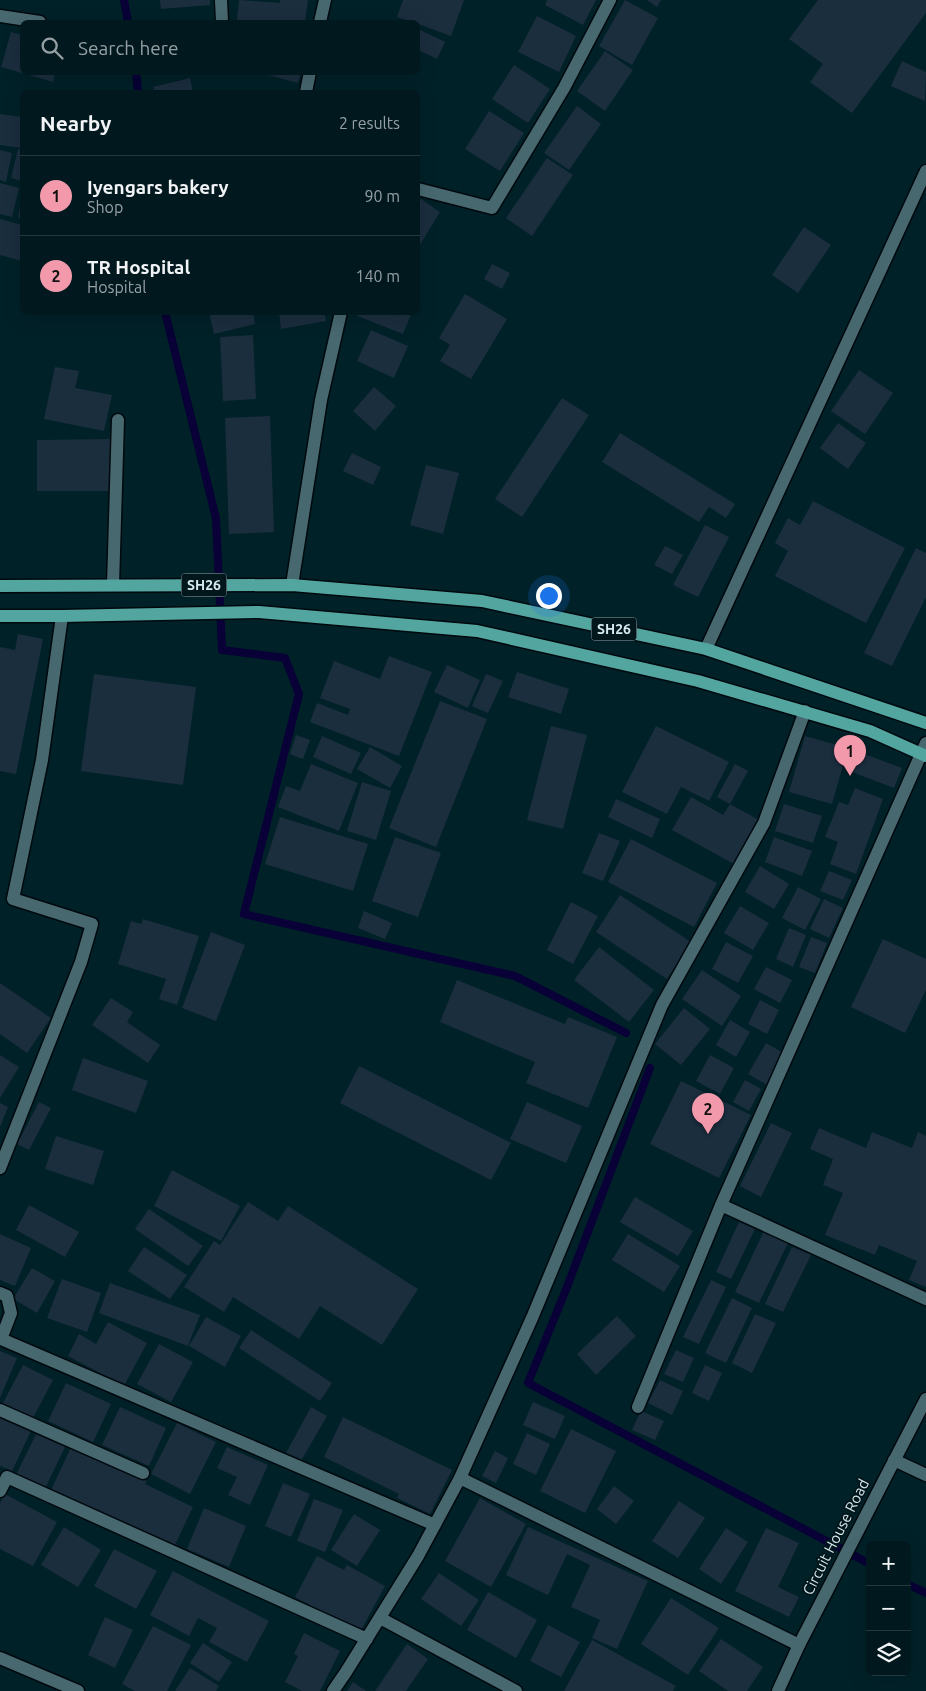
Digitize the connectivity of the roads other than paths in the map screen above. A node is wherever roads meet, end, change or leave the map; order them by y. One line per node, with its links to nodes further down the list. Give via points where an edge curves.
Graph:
1 (221, 0): 6 (street)
2 (325, 0): 7 (street)
3 (610, 0): 11 (street, via 564,88 492,208)
4 (0, 16): 5 (street)
5 (27, 20)
6 (222, 20)
7 (320, 20)
8 (309, 75): 9 (street)
9 (306, 90)
10 (926, 171): 19 (street)
11 (420, 190)
12 (340, 315): 15 (street, via 321,400)
13 (118, 420): 14 (street)
14 (113, 585): 15 (main road, SH26); 16 (main road)
15 (292, 585): 19 (main road, SH26, via 482,601)
16 (0, 586)
17 (0, 616): 18 (main road)
18 (62, 616): 20 (main road, SH26, via 259,612 477,631 698,681); 24 (street, via 42,760)
19 (706, 649): 21 (main road, SH26)
20 (805, 711): 22 (main road, SH26); 35 (street, via 764,823 662,1005 532,1318)
21 (926, 723)
22 (924, 751): 26 (street)
23 (0, 896): 24 (street)
24 (13, 899): 25 (street, via 92,924 81,962)
25 (0, 1168)
26 (721, 1205): 28 (street); 30 (street)
27 (0, 1293): 37 (street, via 7,1296 11,1313 1,1339)
28 (926, 1299)
29 (926, 1399): 32 (street, Circuit House Road)
30 (638, 1407)
31 (0, 1410): 33 (street)
32 (894, 1460): 34 (street); 40 (street, Circuit House Road)
33 (143, 1473)
34 (926, 1475)
35 (460, 1478): 37 (street); 40 (street)
36 (0, 1492): 39 (street, via 7,1477)
37 (435, 1525): 38 (street)
38 (380, 1618): 39 (street); 44 (street)
39 (367, 1639): 43 (street)
40 (799, 1645): 45 (street, Circuit House Road)
41 (0, 1658): 42 (street)
42 (78, 1691)
43 (333, 1691)
44 (516, 1691)
45 (778, 1691)

